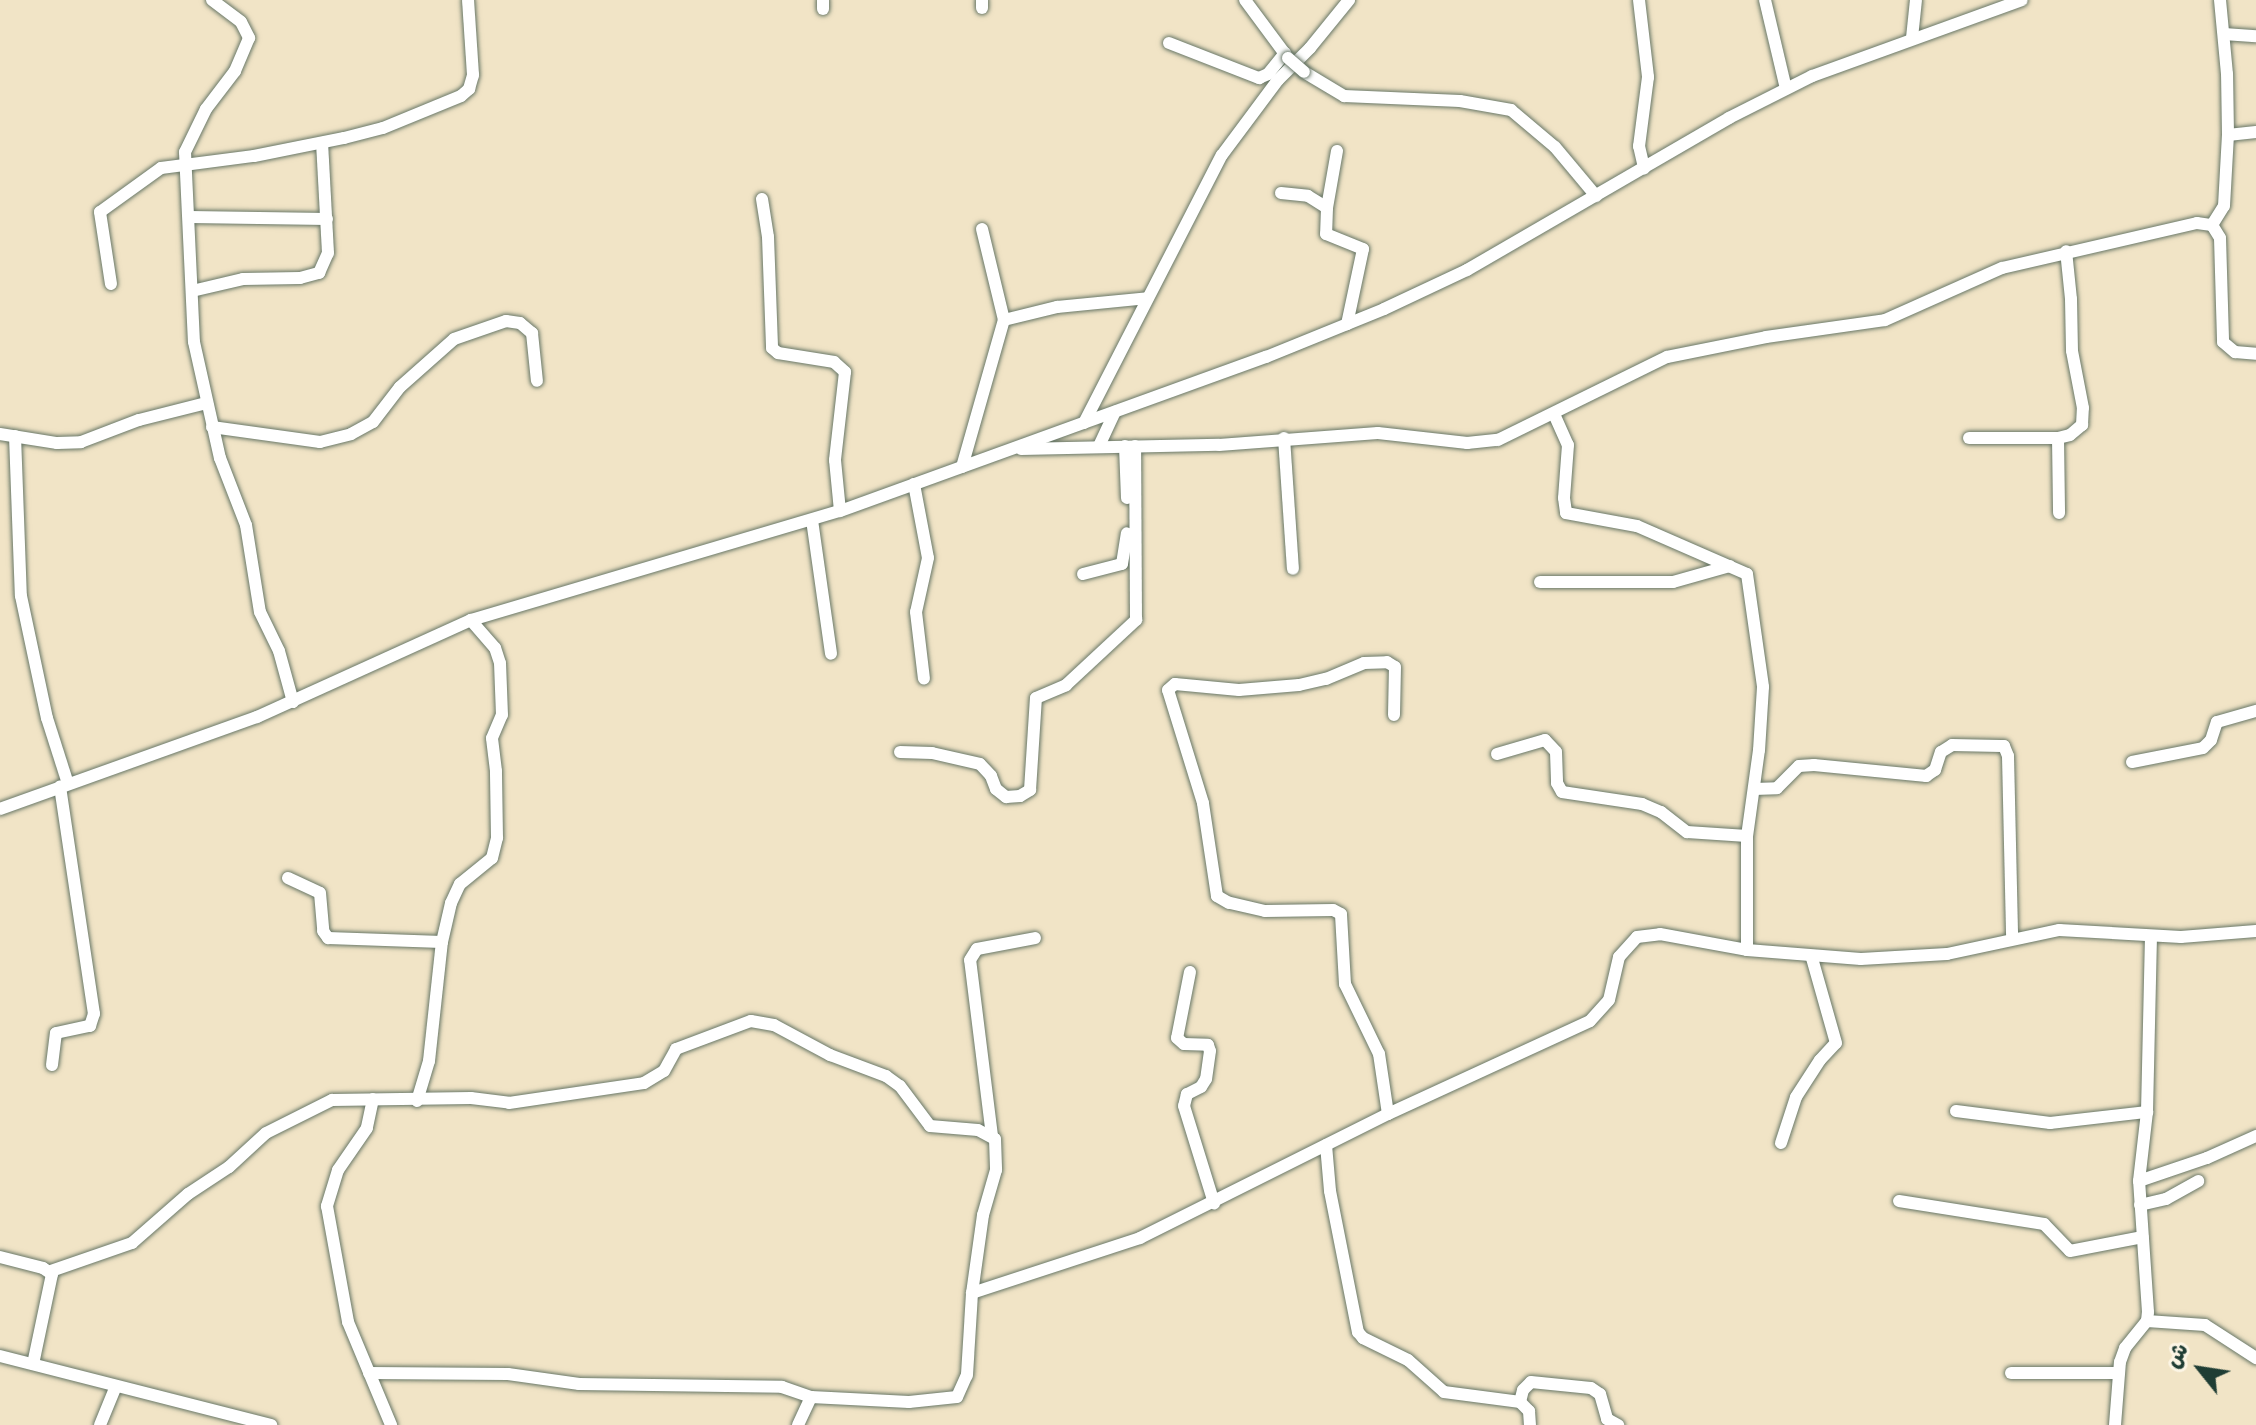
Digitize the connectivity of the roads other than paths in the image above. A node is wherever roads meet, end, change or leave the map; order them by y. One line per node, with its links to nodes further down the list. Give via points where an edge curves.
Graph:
1 (212, 0): 20 (street, via 247,29 248,48 206,109)
2 (468, 0): 18 (street, via 473,75 469,89 454,101 383,128)
3 (1245, 0): 14 (street)
4 (1349, 0): 33 (street, via 1278,80 1222,155)
5 (1639, 0): 21 (street, via 1647,61 1639,146)
6 (1765, 0): 15 (street)
7 (1916, 0): 12 (street)
8 (2022, 0): 12 (street)
9 (2220, 0): 10 (street)
10 (2224, 34): 11 (street); 17 (street)
11 (2256, 36)
12 (1912, 38): 15 (street)
13 (1169, 43): 14 (street, via 1259,78)
14 (1286, 56): 23 (street, bridge, via 1344,96 1460,101 1511,110 1555,147)
15 (1786, 89): 21 (street)
16 (2256, 132): 17 (street)
17 (2228, 135): 28 (street, via 2224,206)
18 (322, 143): 20 (street); 27 (street)
19 (1337, 151): 25 (street)
20 (184, 165): 26 (street); 31 (street, via 161,168 100,212)
21 (1644, 168): 23 (street)
22 (1281, 193): 25 (street, via 1308,196)
23 (1596, 196): 35 (street, via 1467,270)
24 (762, 199): 53 (street, via 772,348 844,368 835,460)
25 (1327, 208): 35 (street, via 1326,234 1363,249)
26 (190, 217): 27 (street); 32 (street)
27 (327, 219): 32 (street, via 328,253 325,266 314,276 243,279)
28 (2212, 225): 30 (street, via 2168,227); 36 (street, via 2220,238 2223,342 2235,352)
29 (982, 229): 34 (street)
30 (2066, 251): 40 (street, via 2002,268 1885,320 1667,357); 47 (street, via 2075,381 2084,418 2077,431)
31 (111, 284)
32 (192, 291): 38 (street, via 194,342)
33 (1148, 298): 34 (street, via 1057,307); 41 (street)
34 (1004, 320): 51 (street)
35 (1347, 324): 39 (street)
36 (2256, 354)
37 (537, 381): 42 (street, via 532,333 520,323 506,321 454,339 400,387 373,422 351,434 320,442)
38 (206, 403): 42 (street); 44 (street, via 81,442)
39 (1115, 412): 41 (street); 48 (street)
40 (1554, 414): 45 (street, via 1509,437 1484,442 1402,434); 56 (street, via 1568,445 1566,513 1637,526)
41 (1084, 423): 50 (street)
42 (212, 427): 63 (street, via 246,525 260,612 279,651)
43 (0, 434): 44 (street)
44 (15, 436): 69 (street, via 23,609)
45 (1284, 438): 49 (street); 57 (street)
46 (1969, 438): 47 (street)
47 (2058, 438): 54 (street)
48 (1099, 446): 49 (street); 50 (street)
49 (1130, 446): 58 (street, via 1125,561); 66 (street, via 1136,620 1066,685 1036,698 1030,790 1006,797 980,764)
50 (1006, 449): 51 (street)
51 (962, 467): 52 (street)
52 (914, 484): 53 (street); 62 (street, via 928,558 916,612)
53 (840, 511): 55 (street)
54 (2059, 513)
55 (812, 520): 60 (street); 61 (street)
56 (1730, 566): 59 (street, via 1673,582); 70 (street, via 1749,581 1762,666)
57 (1293, 569)
58 (1083, 574)
59 (1540, 582)
60 (471, 620): 63 (street); 78 (street, via 495,648 500,663 502,715 492,738 497,838 492,858 455,892)
61 (831, 654)
62 (924, 679)
63 (293, 702): 69 (street)
64 (2256, 711): 68 (street, via 2217,722 2203,748)
65 (1394, 715): 87 (street, via 1395,667 1387,662 1364,663 1299,685 1239,690 1175,684 1168,690 1203,803 1217,896 1277,912 1341,914 1345,984 1379,1054)
66 (900, 752)
67 (1497, 754): 72 (street, via 1545,740 1556,752 1562,792 1642,804 1687,832)
68 (2132, 762)
69 (64, 786): 71 (street); 82 (street, via 94,1014 90,1026 56,1033)
70 (1754, 789): 72 (street); 77 (street, via 1777,788 1799,766 1856,766 1926,776 1952,745 2004,746)
71 (0, 809)
72 (1747, 836): 79 (street)
73 (288, 878): 78 (street, via 320,893 328,938)
74 (2256, 931): 75 (street)
75 (2151, 936): 77 (street, via 2059,930); 86 (street)
76 (1035, 938): 88 (street, via 977,949 970,960)
77 (2012, 939): 80 (street, via 1918,958)
78 (442, 942): 84 (street, via 429,1061)
79 (1747, 950): 80 (street); 87 (street, via 1660,934 1637,937 1623,948 1609,1000 1597,1016)
80 (1812, 958): 90 (street, via 1836,1043 1796,1097)
81 (1190, 972): 95 (street, via 1177,1038 1184,1044 1208,1045 1210,1051 1206,1079 1187,1094 1184,1106)
82 (52, 1065)
83 (373, 1099): 84 (street); 99 (street, via 332,1100 274,1127 132,1243); 105 (street, via 367,1128 338,1170 327,1206 348,1322)
84 (417, 1101): 88 (street, via 471,1098 509,1103 644,1083 664,1071 676,1049 761,1021 886,1076 930,1126)
85 (1956, 1111): 86 (street, via 2050,1123)
86 (2147, 1112): 92 (street)
87 (1388, 1114): 91 (street)
88 (992, 1136): 100 (street, via 996,1170 983,1215)
89 (2256, 1136): 92 (street)
90 (1781, 1143)
91 (1326, 1145): 95 (street); 110 (street, via 1358,1332 1408,1360 1444,1392)
92 (2139, 1181): 96 (street)
93 (2198, 1181): 96 (street, via 2166,1199)
94 (1899, 1201): 97 (street, via 2044,1224 2070,1251)
95 (1214, 1203): 100 (street, via 1140,1238)
96 (2140, 1205): 97 (street)
97 (2143, 1237): 101 (street)
98 (0, 1257): 99 (street)
99 (51, 1271): 104 (street)
100 (972, 1293): 109 (street, via 967,1375 957,1397 909,1402)
101 (2147, 1321): 103 (street, via 2205,1325); 107 (street, via 2125,1348)
102 (0, 1356): 104 (street)
103 (2256, 1358)
104 (33, 1364): 108 (street)
105 (369, 1373): 109 (street, via 782,1387); 113 (street)
106 (2011, 1373): 107 (street)
107 (2118, 1373): 117 (street)
108 (116, 1386): 111 (street); 112 (street)
109 (811, 1397): 114 (street)
110 (1520, 1402): 115 (street, via 1529,1411); 116 (street, via 1531,1382 1591,1388 1600,1394 1607,1419)
111 (100, 1425)
112 (271, 1425)
113 (391, 1425)
114 (798, 1425)
115 (1530, 1425)
116 (1618, 1425)
117 (2115, 1425)

